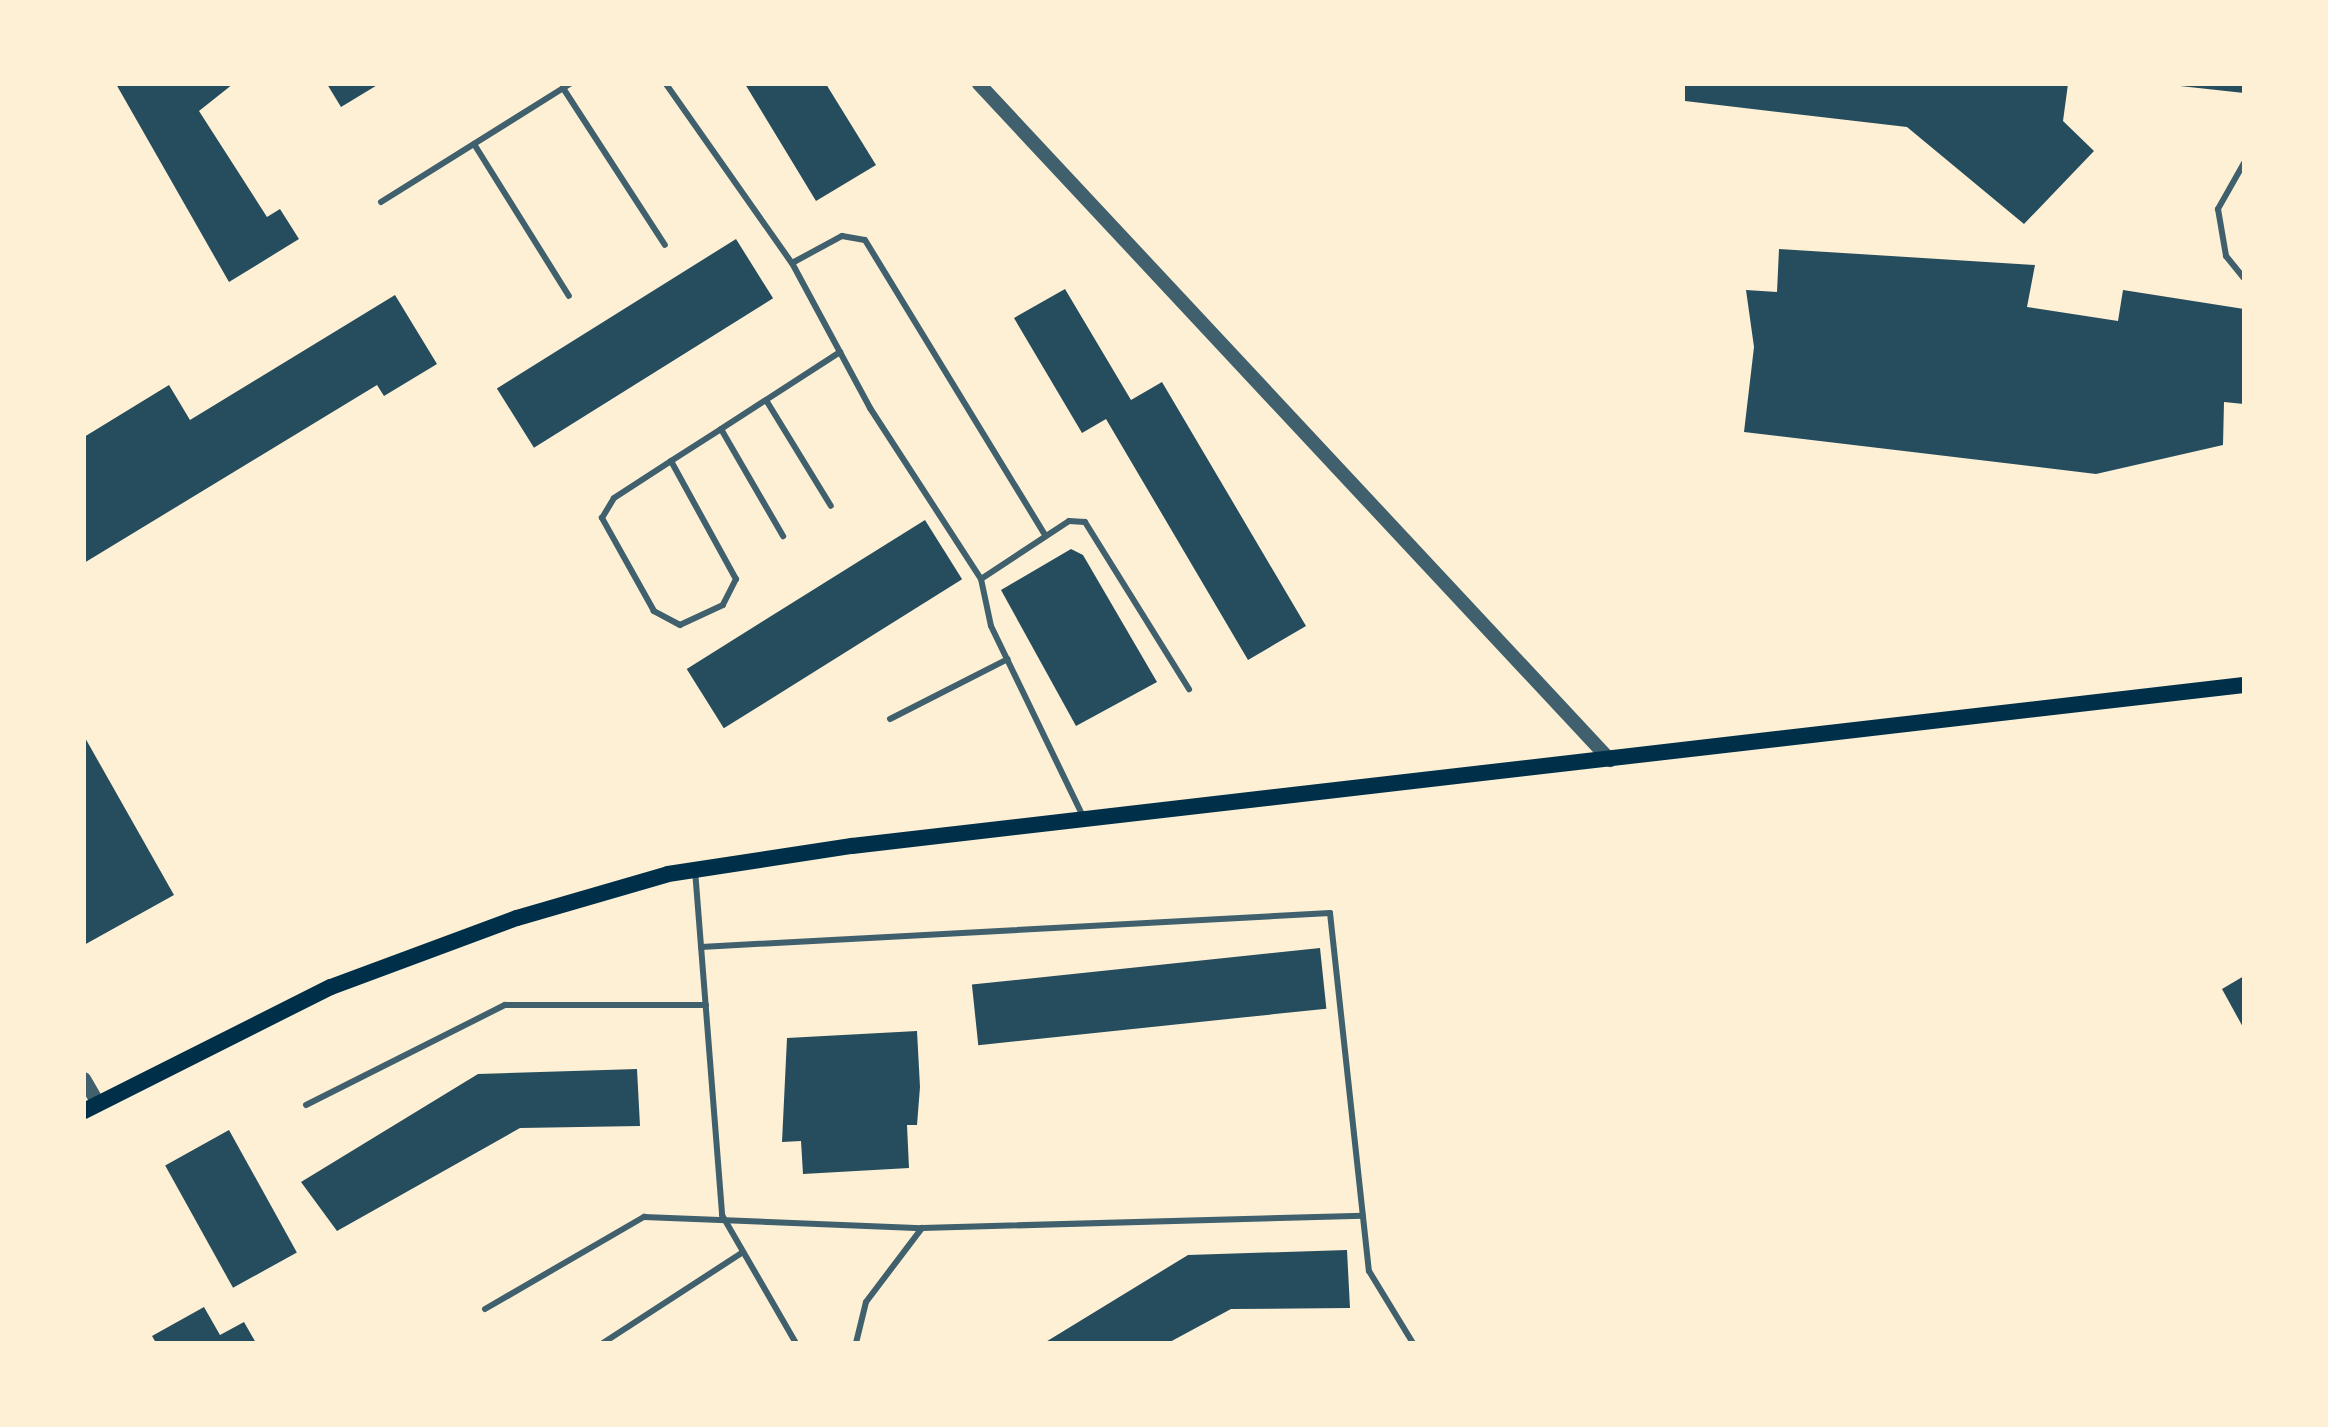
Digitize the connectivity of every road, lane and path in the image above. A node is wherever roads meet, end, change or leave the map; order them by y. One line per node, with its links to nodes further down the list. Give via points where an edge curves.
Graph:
1 (666, 84): 8 (lane)
2 (979, 84): 23 (street)
3 (566, 86): 4 (lane); 7 (lane)
4 (474, 144): 6 (lane); 10 (lane)
5 (2244, 163): 9 (lane, via 2218,209 2226,256)
6 (381, 202)
7 (665, 245)
8 (792, 263): 11 (lane); 16 (lane, via 842,236 865,240)
9 (2244, 278)
10 (569, 296)
11 (840, 352): 12 (lane); 18 (lane)
12 (766, 400): 13 (lane); 15 (lane)
13 (721, 429): 14 (lane); 17 (lane)
14 (671, 461): 14 (lane, via 614,498 602,518 654,611 680,625 723,605 736,579)
15 (831, 506)
16 (1045, 535): 18 (lane); 21 (lane, via 1069,521 1085,522)
17 (783, 536)
18 (981, 579): 19 (lane)
19 (1008, 659): 22 (lane); 24 (lane)
20 (2244, 685): 23 (main road)
21 (1189, 689)
22 (890, 719)
23 (1610, 760): 24 (main road)
24 (1085, 819): 25 (main road)
25 (695, 870): 26 (lane); 30 (main road, via 517,918 331,987)
26 (701, 947): 27 (lane); 32 (lane, via 1330,913)
27 (706, 1005): 29 (lane, via 505,1005); 31 (lane)
28 (84, 1079): 30 (street)
29 (306, 1105)
30 (91, 1107)
31 (722, 1215): 33 (lane); 34 (lane); 35 (lane, via 644,1217)
32 (1363, 1216): 33 (lane); 39 (lane, via 1369,1271)
33 (922, 1228): 38 (lane, via 866,1302)
34 (743, 1252): 36 (lane); 37 (lane)
35 (485, 1309)
36 (603, 1343)
37 (796, 1343)
38 (856, 1343)
39 (1413, 1343)

